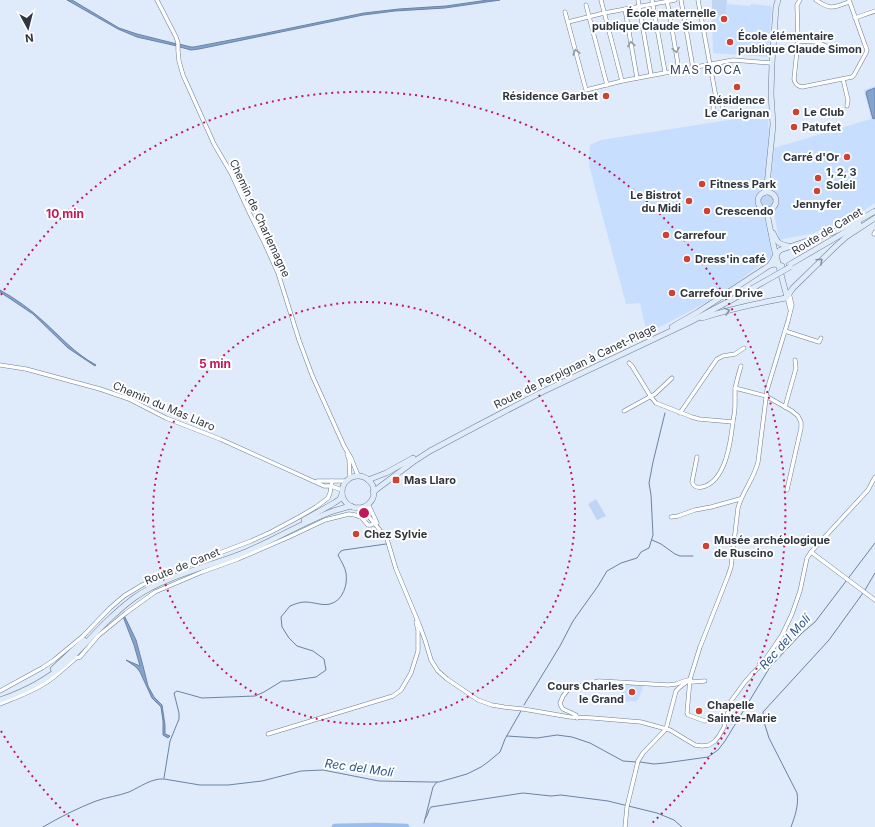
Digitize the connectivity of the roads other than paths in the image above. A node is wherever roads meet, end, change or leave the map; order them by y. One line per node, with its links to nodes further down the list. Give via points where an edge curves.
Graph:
1 (157, 0): 66 (street, Chemin de Charlemagne, via 178,42 182,75 278,273 312,375)
2 (600, 0): 18 (street)
3 (638, 0): 14 (street)
4 (675, 0): 10 (street)
5 (681, 0): 26 (street)
6 (698, 0): 25 (street)
7 (778, 0): 24 (main road)
8 (800, 0): 22 (street, via 797,5)
9 (816, 0): 11 (street, via 830,8)
10 (667, 1): 12 (street); 27 (street, one-way to 27)
11 (849, 1): 20 (street)
12 (652, 2): 14 (street); 28 (street)
13 (586, 5): 19 (street)
14 (639, 7): 15 (street); 29 (street)
15 (625, 9): 18 (street); 30 (street, one-way to 15)
16 (875, 11): 20 (street)
17 (565, 12): 21 (street)
18 (604, 13): 19 (street); 32 (street)
19 (589, 17): 21 (street); 33 (street)
20 (855, 18): 31 (street, via 867,50 854,75)
21 (568, 22): 33 (street, one-way to 21, via 586,90)
22 (798, 41): 23 (street, via 817,42); 31 (street, via 794,79 798,86)
23 (826, 46)
24 (772, 63): 25 (street, via 733,60); 36 (main road, via 773,125)
25 (710, 64): 26 (street); 34 (street)
26 (693, 68): 27 (street)
27 (679, 70): 28 (street)
28 (665, 72): 29 (street)
29 (651, 75): 30 (street)
30 (637, 78): 32 (street)
31 (843, 79): 35 (street)
32 (622, 81): 33 (street)
33 (607, 85)
34 (717, 103)
35 (847, 106)
36 (768, 192): 37 (main road, via 775,196 776,201); 37 (main road, via 761,195 758,202 761,207)
37 (769, 209): 39 (main road); 41 (main road, via 767,212)
38 (875, 214): 40 (main road, via 831,233); 44 (main road, Route de Canet); 48 (main road, one-way to 38, via 836,246)
39 (773, 233): 40 (main road, via 777,242); 41 (main road)
40 (788, 246): 41 (main road)
41 (777, 253): 42 (main road); 43 (main road)
42 (770, 265): 43 (main road); 50 (main road)
43 (780, 266): 46 (main road); 47 (main road)
44 (790, 266): 45 (main road, Route de Perpignan à Canet-Plage, bridge)
45 (774, 275): 49 (main road, Route de Perpignan à Canet-Plage); 50 (main road, Route de Perpignan à Canet-Plage)
46 (783, 281): 47 (main road); 48 (main road)
47 (787, 285): 48 (main road)
48 (790, 293): 49 (main road, one-way to 48); 51 (street, via 790,309)
49 (690, 322): 77 (main road, Route de Perpignan à Canet-Plage, via 542,392 430,451)
50 (672, 327): 71 (main road, Route de Perpignan à Canet-Plage, via 540,390 386,473)
51 (785, 332): 52 (street, via 819,342); 60 (street)
52 (821, 338)
53 (744, 348): 64 (street, via 735,354 717,359)
54 (795, 360): 62 (street, via 796,368)
55 (628, 363): 61 (street)
56 (0, 365): 72 (street, Chemin du Mas Llaro, via 26,369 129,398 166,418)
57 (741, 366): 59 (street)
58 (672, 378): 61 (street)
59 (735, 388): 60 (street); 65 (street)
60 (766, 396): 62 (street); 78 (street, via 758,462 754,475)
61 (651, 397): 63 (street); 64 (street, via 656,402)
62 (785, 407): 75 (street, via 798,416 801,422)
63 (624, 411)
64 (680, 412): 65 (street, via 699,419)
65 (733, 422): 67 (street, via 730,443 718,476 700,488 692,482)
66 (344, 446): 68 (street, Chemin de Charlemagne); 70 (street, Chemin de Charlemagne, via 349,459)
67 (697, 458)
68 (359, 476): 70 (main road); 71 (main road)
69 (875, 477): 84 (street, via 868,490)
70 (348, 479): 73 (street); 76 (main road, via 343,485)
71 (368, 480): 77 (main road)
72 (314, 481): 73 (street); 74 (street, Chemin du Mas Llaro)
73 (332, 481): 74 (street)
74 (331, 486): 76 (street, Chemin du Mas Llaro); 90 (street, via 328,498 271,532 175,570 124,596 54,660)
75 (787, 490)
76 (342, 492): 80 (main road, via 345,501); 91 (main road, Route de Canet, via 340,499 334,504 280,533 178,574 133,596 110,614 53,669)
77 (373, 492): 79 (main road)
78 (740, 499): 82 (street); 88 (street, via 731,567)
79 (368, 504): 81 (main road); 83 (street)
80 (351, 506): 81 (main road); 87 (main road, Route de Canet, via 328,513 242,553 150,589 112,615)
81 (358, 508): 83 (street)
82 (672, 517)
83 (375, 522): 86 (street, via 387,539); 87 (street, via 368,525 360,517 349,514 325,520 238,559 154,592 98,636 80,657)
84 (811, 552): 85 (street); 95 (street, via 807,558 792,614 782,635 731,701 724,727 715,741 709,745 695,745)
85 (875, 600)
86 (415, 615): 93 (street, via 431,660 438,671 478,700 492,705); 96 (street, via 418,651 411,673 401,690 393,696)
87 (75, 656): 91 (main road, Route de Canet, via 42,680); 92 (street, via 63,670 49,680)
88 (690, 679): 89 (street, via 692,682); 93 (street, via 668,685 599,681 572,688 567,691 560,703 563,709 576,714); 94 (street, via 687,713); 95 (street, via 676,691)
89 (705, 682)
90 (0, 691)
91 (0, 699)
92 (0, 704)
93 (577, 718): 95 (street, via 641,722)
94 (705, 721)
95 (666, 729): 99 (street, via 637,762)
96 (268, 734)
97 (335, 827): 98 (highway)
98 (406, 827)
99 (625, 827)

